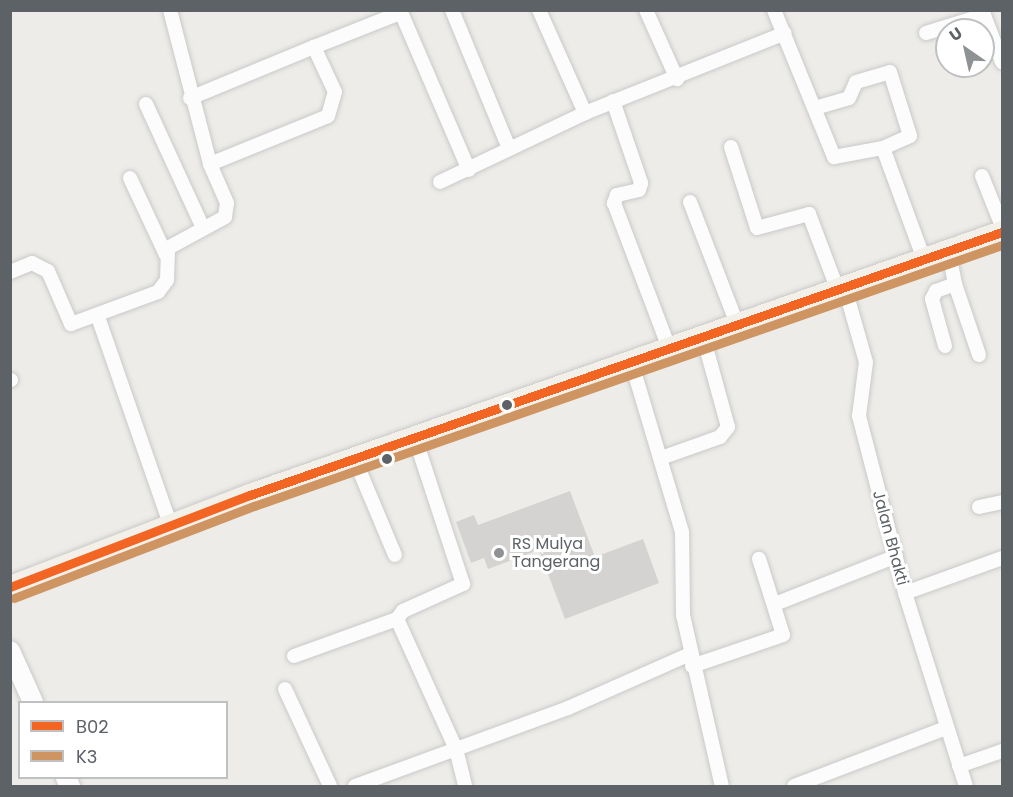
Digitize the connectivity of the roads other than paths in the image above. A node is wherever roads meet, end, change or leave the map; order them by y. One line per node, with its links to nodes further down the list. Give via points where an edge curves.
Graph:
1 (170, 10): 13 (street)
2 (452, 10): 19 (street)
3 (540, 10): 17 (street)
4 (646, 10): 12 (street)
5 (774, 10): 8 (street)
6 (400, 12): 10 (street); 22 (street)
7 (983, 13): 9 (street); 11 (street)
8 (785, 33): 12 (street); 16 (street)
9 (926, 33)
10 (314, 47): 13 (street); 21 (street, via 335,92 328,116)
11 (1002, 62)
12 (677, 79): 14 (street)
13 (190, 98): 21 (street)
14 (613, 100): 17 (street); 40 (street, via 641,183 639,190 617,195 614,204)
15 (146, 104): 28 (street)
16 (815, 108): 20 (street, via 834,157); 20 (street, via 852,96 856,82 890,72 910,136)
17 (585, 112): 19 (street)
18 (731, 147): 35 (street, Jalan Bhakti, via 757,228 809,214)
19 (509, 148): 22 (street)
20 (883, 148): 32 (street)
21 (210, 164): 28 (street, via 228,211)
22 (468, 170): 25 (street)
23 (982, 176): 27 (street)
24 (130, 178): 31 (street)
25 (440, 182)
26 (690, 202): 37 (street)
27 (1002, 226)
28 (203, 228): 31 (street, via 172,244)
29 (1002, 232): 30 (main road)
30 (948, 248): 32 (main road); 34 (street)
31 (166, 255): 36 (street, via 165,287)
32 (923, 257): 35 (main road)
33 (10, 272): 36 (street, via 32,264 48,271 71,324)
34 (954, 284): 39 (street, via 936,291 932,298); 41 (street)
35 (840, 287): 37 (main road); 50 (street, Jalan Bhakti, via 866,362 860,416)
36 (98, 317): 48 (street)
37 (737, 324): 38 (main road)
38 (703, 336): 40 (main road); 44 (street, via 728,427 720,436)
39 (945, 346)
40 (669, 348): 42 (main road)
41 (979, 355)
42 (631, 361): 43 (main road); 44 (street)
43 (416, 438): 45 (main road); 56 (street, via 464,581 461,586 403,611)
44 (661, 458): 59 (street, via 684,542 681,596)
45 (355, 460): 48 (main road); 49 (street)
46 (1002, 502): 47 (street)
47 (979, 507)
48 (170, 524): 53 (main road)
49 (395, 555)
50 (896, 556): 54 (street, Jalan Bhakti); 55 (street)
51 (1002, 558): 54 (street)
52 (759, 559): 55 (street)
53 (10, 587)
54 (905, 593): 62 (street, Jalan Bhakti)
55 (776, 604): 59 (street, via 784,630 777,639)
56 (397, 619): 58 (street); 63 (street)
57 (10, 651): 61 (main road)
58 (294, 656)
59 (691, 660): 63 (street); 70 (street)
60 (285, 689): 67 (street)
61 (33, 701)
62 (946, 728): 65 (street, Jalan Bhakti); 66 (street)
63 (456, 749): 68 (street); 69 (street)
64 (1002, 751): 65 (street)
65 (959, 766): 72 (street, Jalan Bhakti)
66 (828, 781): 71 (street)
67 (330, 786)
68 (355, 786)
69 (465, 786)
70 (722, 786)
71 (794, 786)
72 (966, 786)

